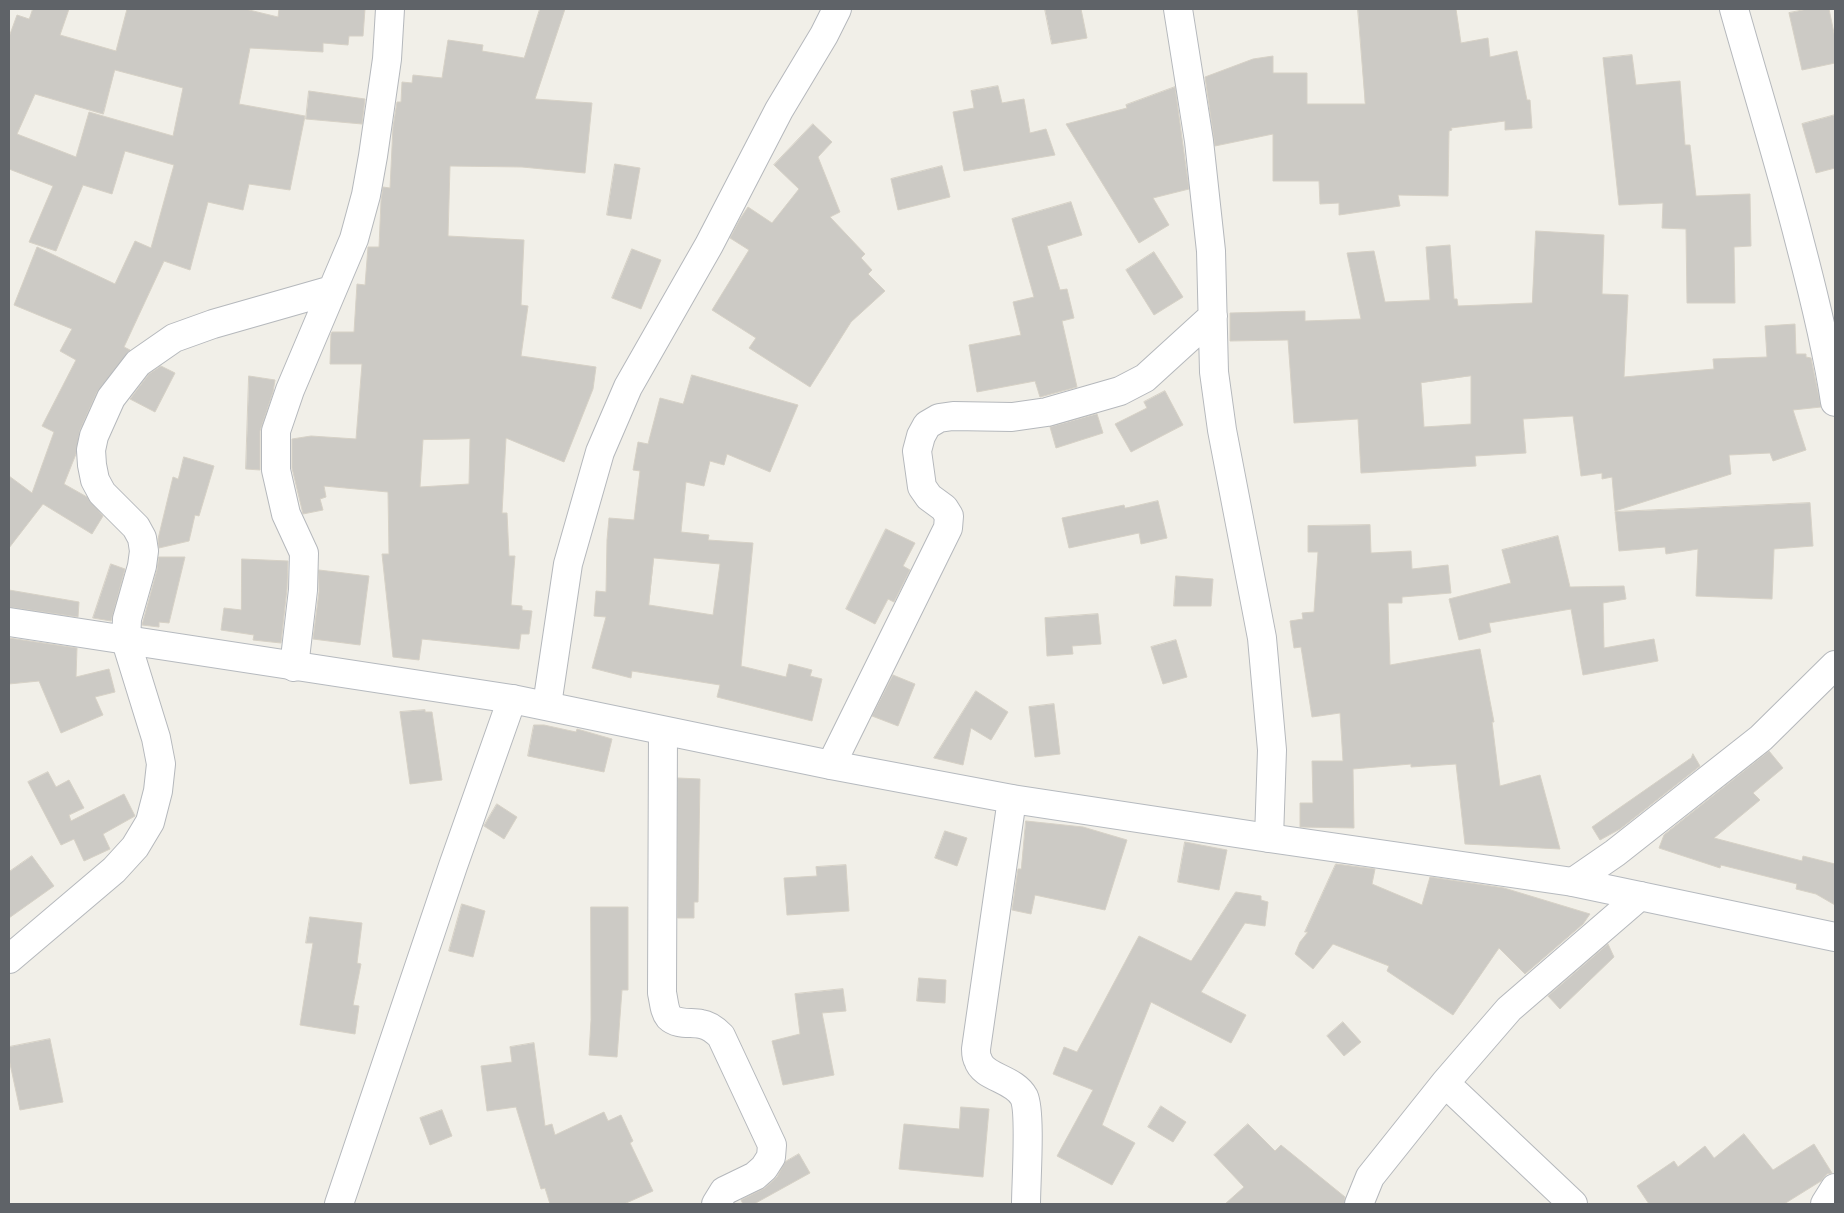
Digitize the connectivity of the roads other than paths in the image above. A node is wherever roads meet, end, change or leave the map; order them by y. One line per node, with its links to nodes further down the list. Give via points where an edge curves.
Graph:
1 (390, 9): 5 (street, via 387,59 366,195 354,240)
2 (837, 9): 14 (street, via 628,387 600,452 568,564)
3 (1178, 9): 7 (street, via 1202,170 1211,251)
4 (1734, 9): 6 (street, via 1791,207)
5 (332, 290): 10 (street, via 174,338 138,363 111,398 91,450 95,480 102,493 136,527 144,551 127,618); 12 (street, via 276,431 276,470 286,514 304,553)
6 (1828, 315): 8 (street)
7 (1213, 316): 16 (street, via 1145,378 1120,391 1047,412 1012,417 953,416 927,425 920,436 917,451 922,487 928,497 944,508 949,516 948,528); 18 (street, via 1214,372 1222,430 1262,638 1272,750)
8 (1835, 402)
9 (9, 622): 10 (street)
10 (126, 640): 12 (street); 22 (street, via 161,764 150,822 135,847 114,870)
11 (1835, 665): 19 (street, via 1761,738 1616,853)
12 (294, 667): 13 (street)
13 (512, 699): 14 (street); 25 (street)
14 (547, 706): 15 (street)
15 (664, 731): 16 (street); 26 (street, via 662,993 665,1008 675,1021 702,1024 721,1036 772,1145 764,1168 724,1191)
16 (831, 765): 17 (street)
17 (1012, 799): 18 (street); 27 (street, via 976,1049 978,1062 989,1073 1016,1086 1024,1098 1027,1114)
18 (1269, 838): 19 (street)
19 (1573, 882): 20 (street)
20 (1640, 896): 21 (street); 23 (street, via 1509,1009)
21 (1835, 937)
22 (9, 959)
23 (1445, 1083): 28 (street, via 1370,1177); 29 (street)
24 (1835, 1188): 30 (street)
25 (339, 1204)
26 (716, 1204)
27 (1026, 1204)
28 (1359, 1204)
29 (1573, 1204)
30 (1825, 1204)

